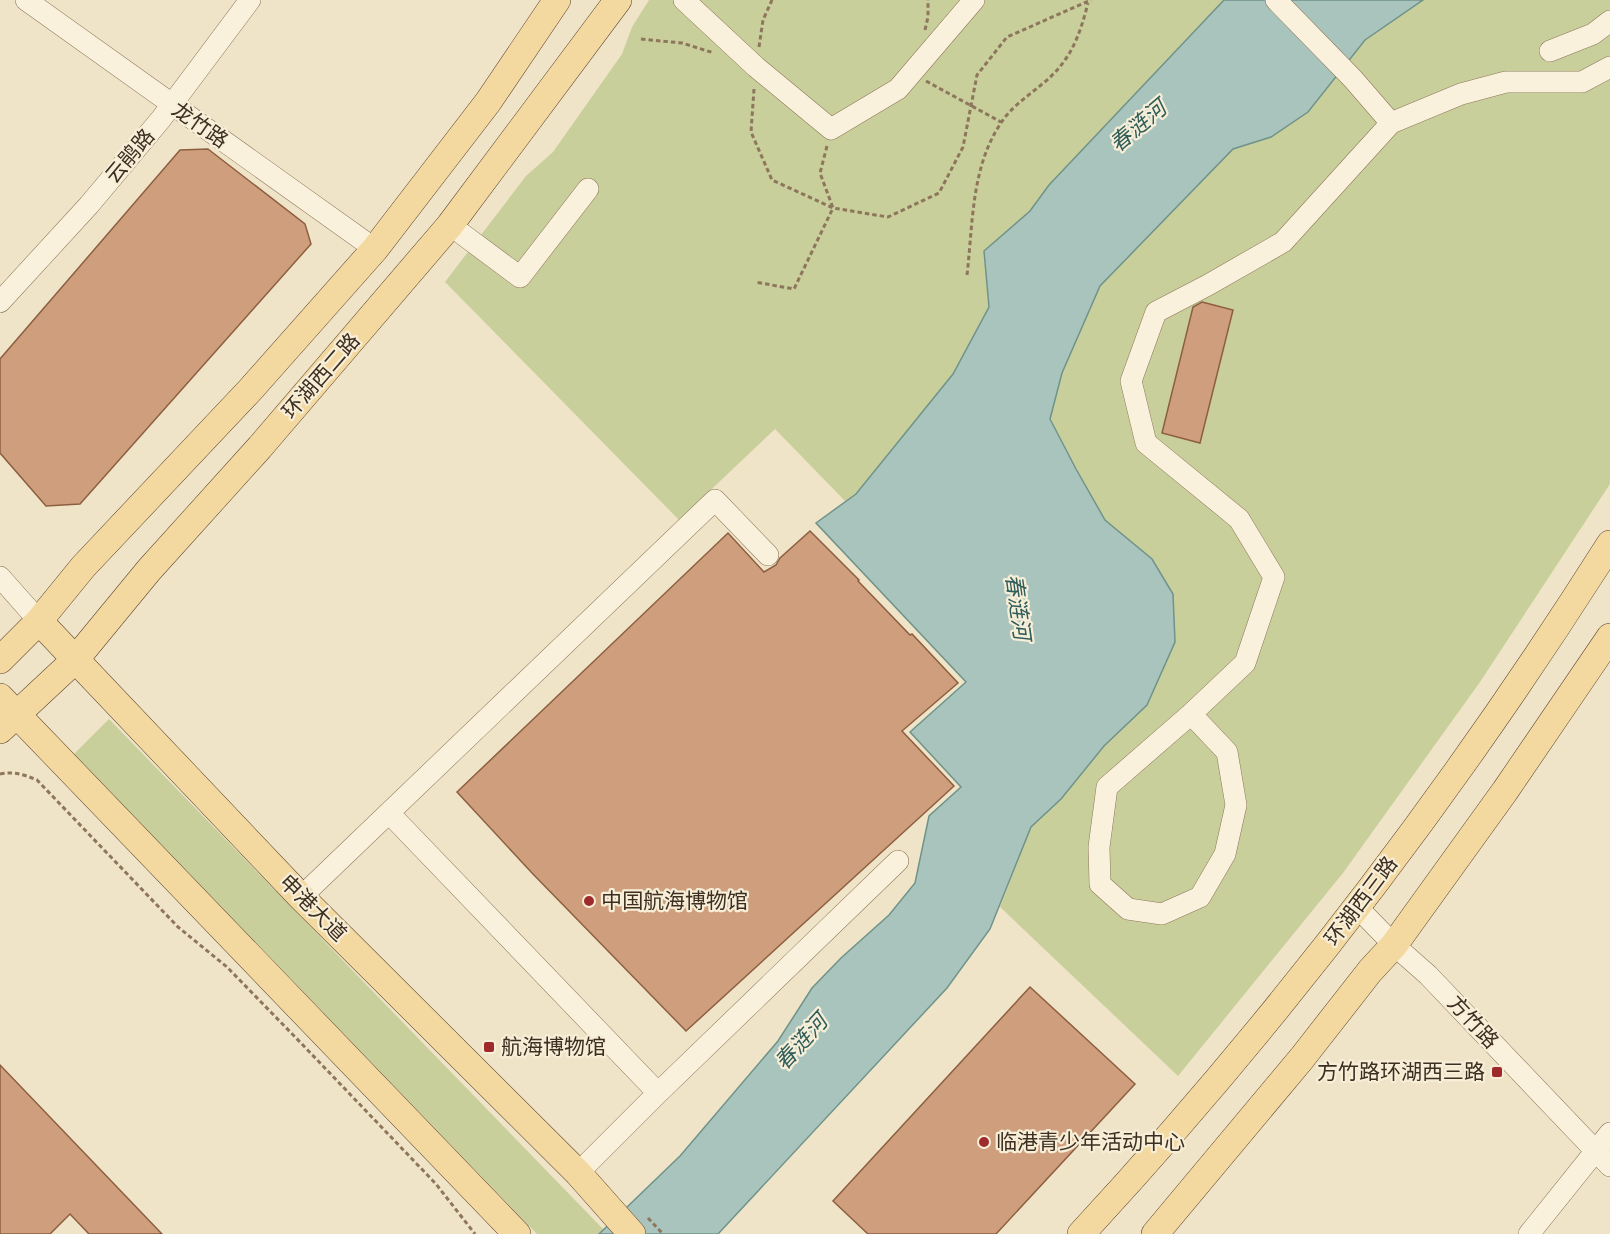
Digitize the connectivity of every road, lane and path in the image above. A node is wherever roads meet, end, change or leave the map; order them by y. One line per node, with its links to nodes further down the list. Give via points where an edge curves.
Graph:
1 (26, 0): 17 (street, 龙竹路)
2 (250, 0): 17 (street, 云鹃路)
3 (557, 0): 25 (main road, 环湖西二路, via 488,102)
4 (618, 0): 24 (main road, 环湖西二路)
5 (684, 0): 14 (street)
6 (772, 0): 14 (path, via 763,20)
7 (975, 0): 16 (street)
8 (1276, 0): 20 (street)
9 (1090, 1): 18 (path, via 1007,37 976,75); 19 (path, via 1079,38 1068,57)
10 (1610, 21): 12 (street, via 1593,34)
11 (640, 39): 13 (path, via 682,42)
12 (1550, 51)
13 (724, 57)
14 (756, 67): 21 (street); 23 (path, via 751,132 772,180)
15 (1610, 67): 20 (street, via 1582,82 1506,82 1461,94)
16 (913, 74): 18 (path); 21 (street, via 898,89)
17 (172, 105): 25 (street, 龙竹路); 28 (street, 云鹃路)
18 (971, 105): 19 (path); 23 (path, via 963,147 939,193 888,216)
19 (1001, 122): 26 (path, via 985,153 976,186)
20 (1391, 123): 37 (street, via 1283,242 1156,312 1131,381 1146,443 1239,519 1274,577 1245,663)
21 (831, 129): 23 (path, via 820,173)
22 (588, 189): 24 (street, via 520,278)
23 (834, 208): 27 (path, via 794,289)
24 (450, 225): 35 (main road, 环湖西二路)
25 (375, 249): 32 (main road, 环湖西二路, via 250,390 82,567)
26 (967, 275)
27 (755, 282)
28 (0, 303)
29 (1610, 544): 42 (main road, 环湖西三路, via 1545,645)
30 (768, 555): 39 (street, via 715,500)
31 (0, 577): 32 (street, 申港大道)
32 (39, 621): 34 (main road, 环湖西二路); 35 (main road, 申港大道)
33 (1610, 637): 43 (main road)
34 (0, 660)
35 (75, 660): 36 (main road, 环湖西二路); 41 (main road, 申港大道)
36 (6, 714): 49 (main road)
37 (1191, 714): 37 (street, via 1107,787 1099,847 1100,884 1128,909 1162,914 1200,897 1224,854 1236,805 1227,752)
38 (0, 774): 48 (path, via 22,774 37,780 178,927 227,967 300,1042 436,1184)
39 (389, 813): 41 (street); 44 (street)
40 (898, 861): 44 (street)
41 (301, 897): 47 (main road, 申港大道)
42 (1357, 907): 43 (street, 方竹路); 51 (main road, 环湖西三路, via 1266,1024)
43 (1394, 945): 46 (street, 方竹路, via 1428,975); 52 (main road)
44 (658, 1093): 47 (street)
45 (1610, 1133): 46 (street)
46 (1603, 1158): 53 (street)
47 (578, 1173): 50 (main road, 申港大道)
48 (475, 1234)
49 (517, 1234)
50 (632, 1234)
51 (1082, 1234)
52 (1155, 1234)
53 (1529, 1234)

